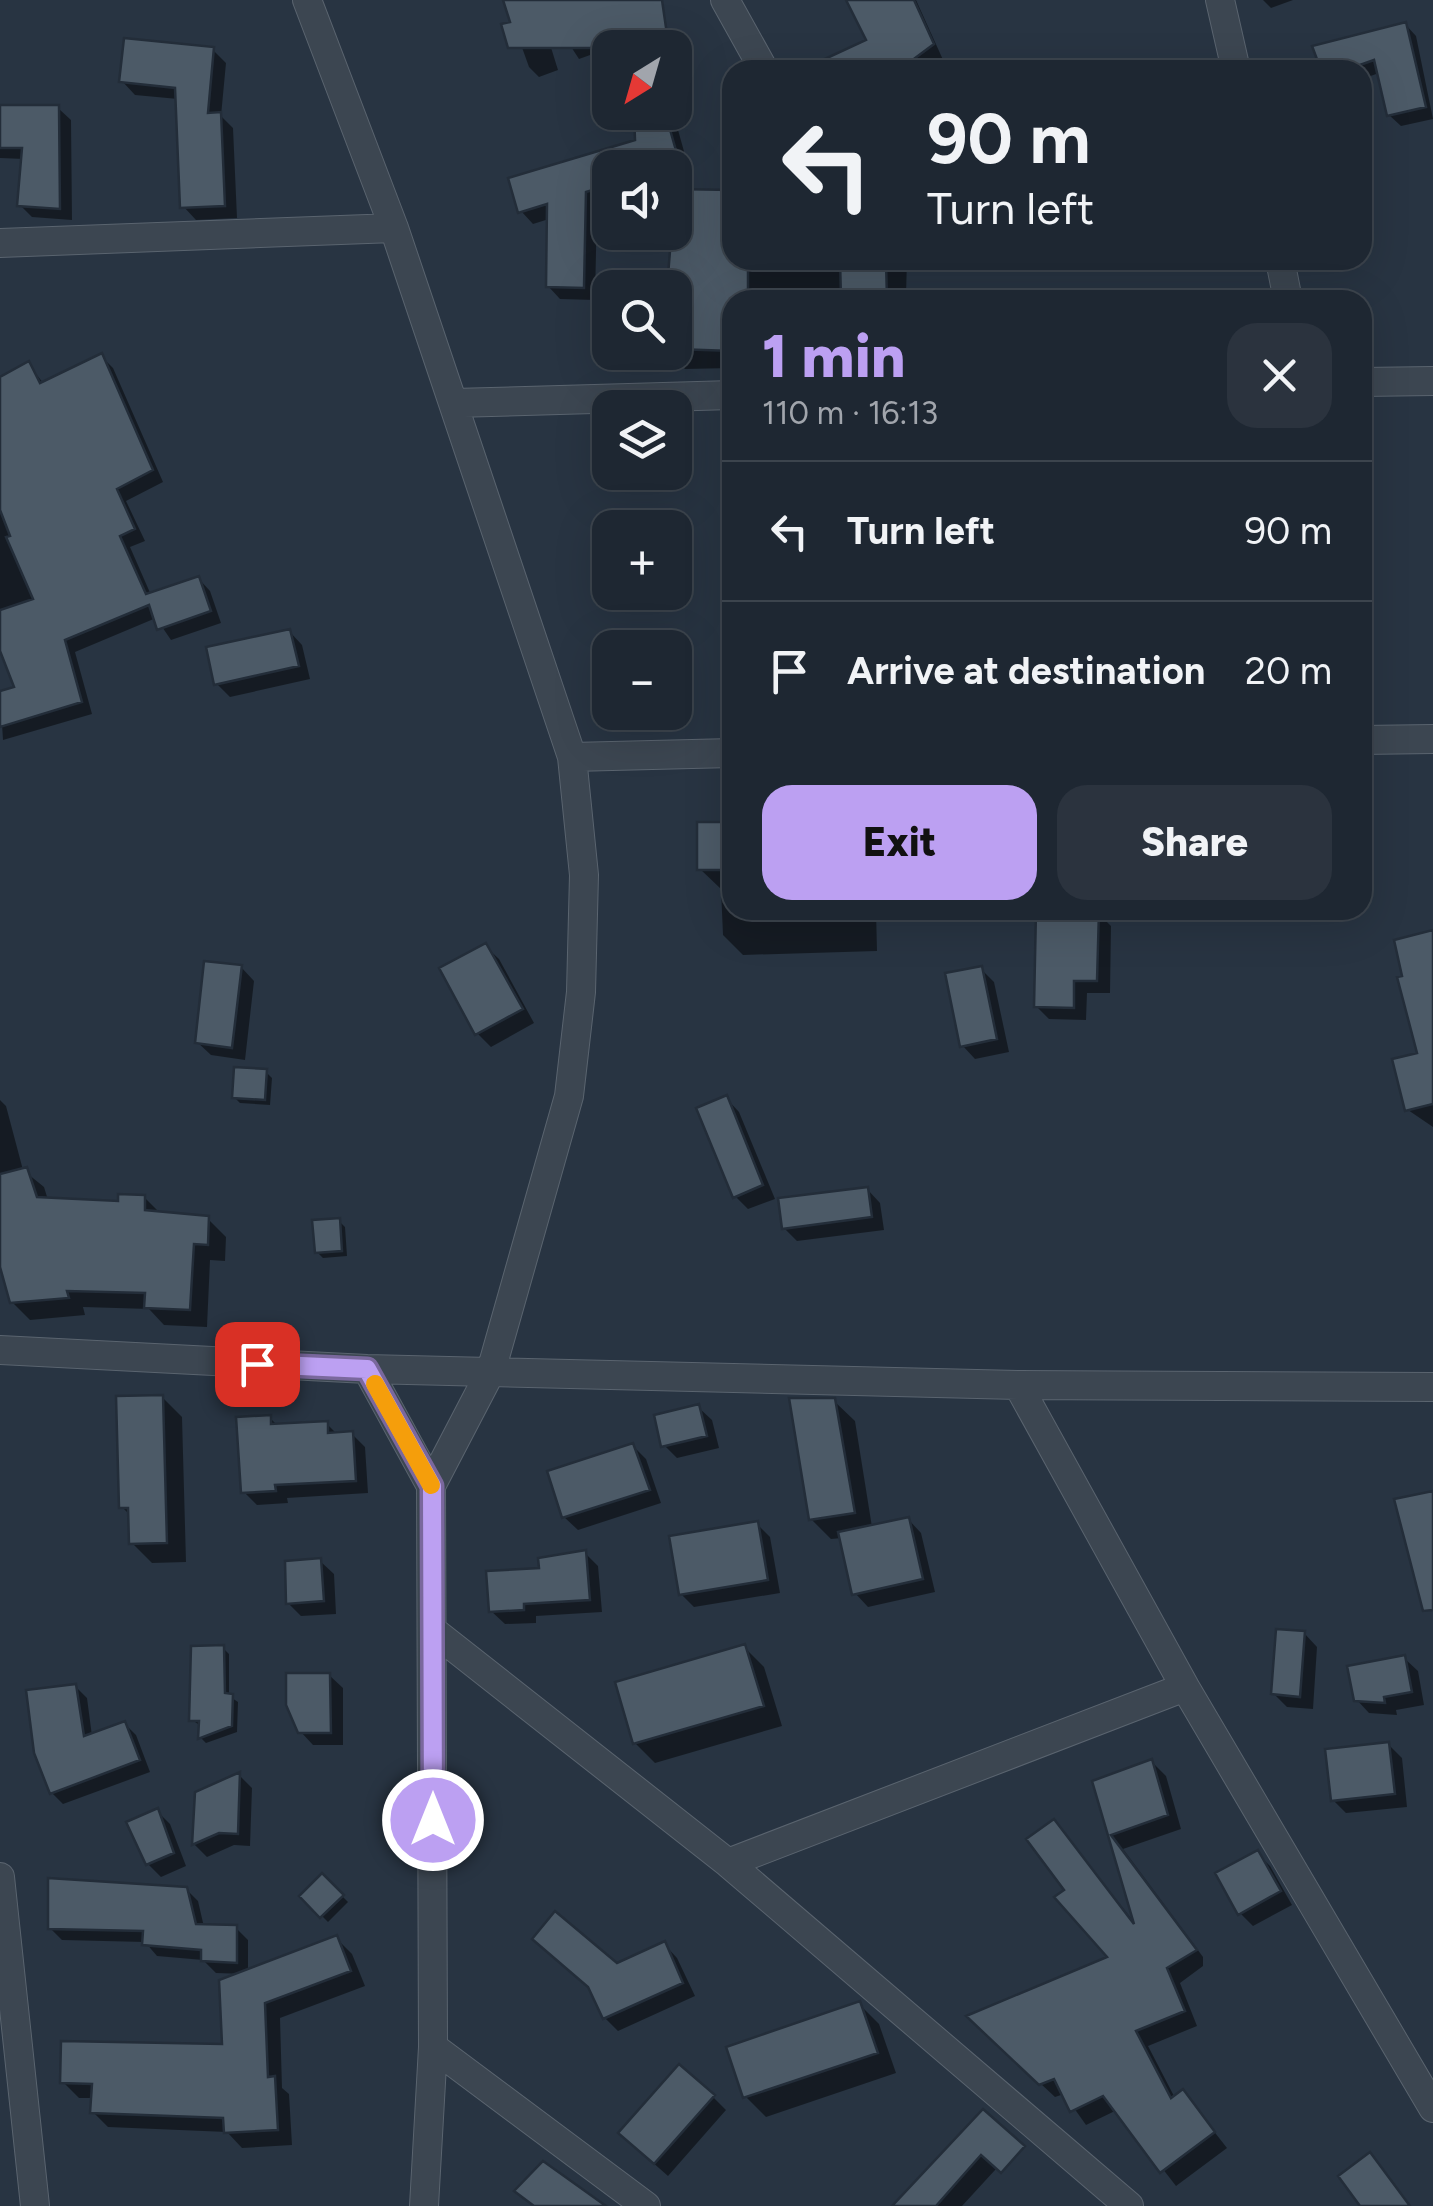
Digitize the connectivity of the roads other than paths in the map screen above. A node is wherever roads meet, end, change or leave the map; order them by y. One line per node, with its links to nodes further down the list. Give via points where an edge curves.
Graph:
1 (307, 0): 6 (street)
2 (725, 0): 4 (street)
3 (1220, 0): 5 (street)
4 (758, 60)
5 (1234, 60)
6 (394, 228): 7 (street); 11 (street)
7 (0, 243)
8 (1433, 381): 9 (street)
9 (1372, 382)
10 (722, 395): 11 (street)
11 (454, 403): 15 (street)
12 (1433, 739): 13 (street)
13 (1372, 740)
14 (722, 753): 15 (street)
15 (572, 756): 18 (street, via 584,875 569,1096)
16 (0, 1350): 17 (street)
17 (367, 1369): 18 (street); 21 (street)
18 (491, 1372): 19 (street); 21 (street)
19 (1018, 1385): 20 (street); 23 (street)
20 (1433, 1387)
21 (432, 1486): 22 (street)
22 (432, 1630): 24 (street); 27 (street)
23 (1185, 1687): 24 (street); 28 (street)
24 (728, 1863): 32 (street)
25 (0, 1877): 26 (street)
26 (2, 1944): 29 (street)
27 (433, 2047): 30 (street); 31 (street)
28 (1433, 2108)
29 (35, 2206)
30 (424, 2206)
31 (646, 2206)
32 (1130, 2206)

